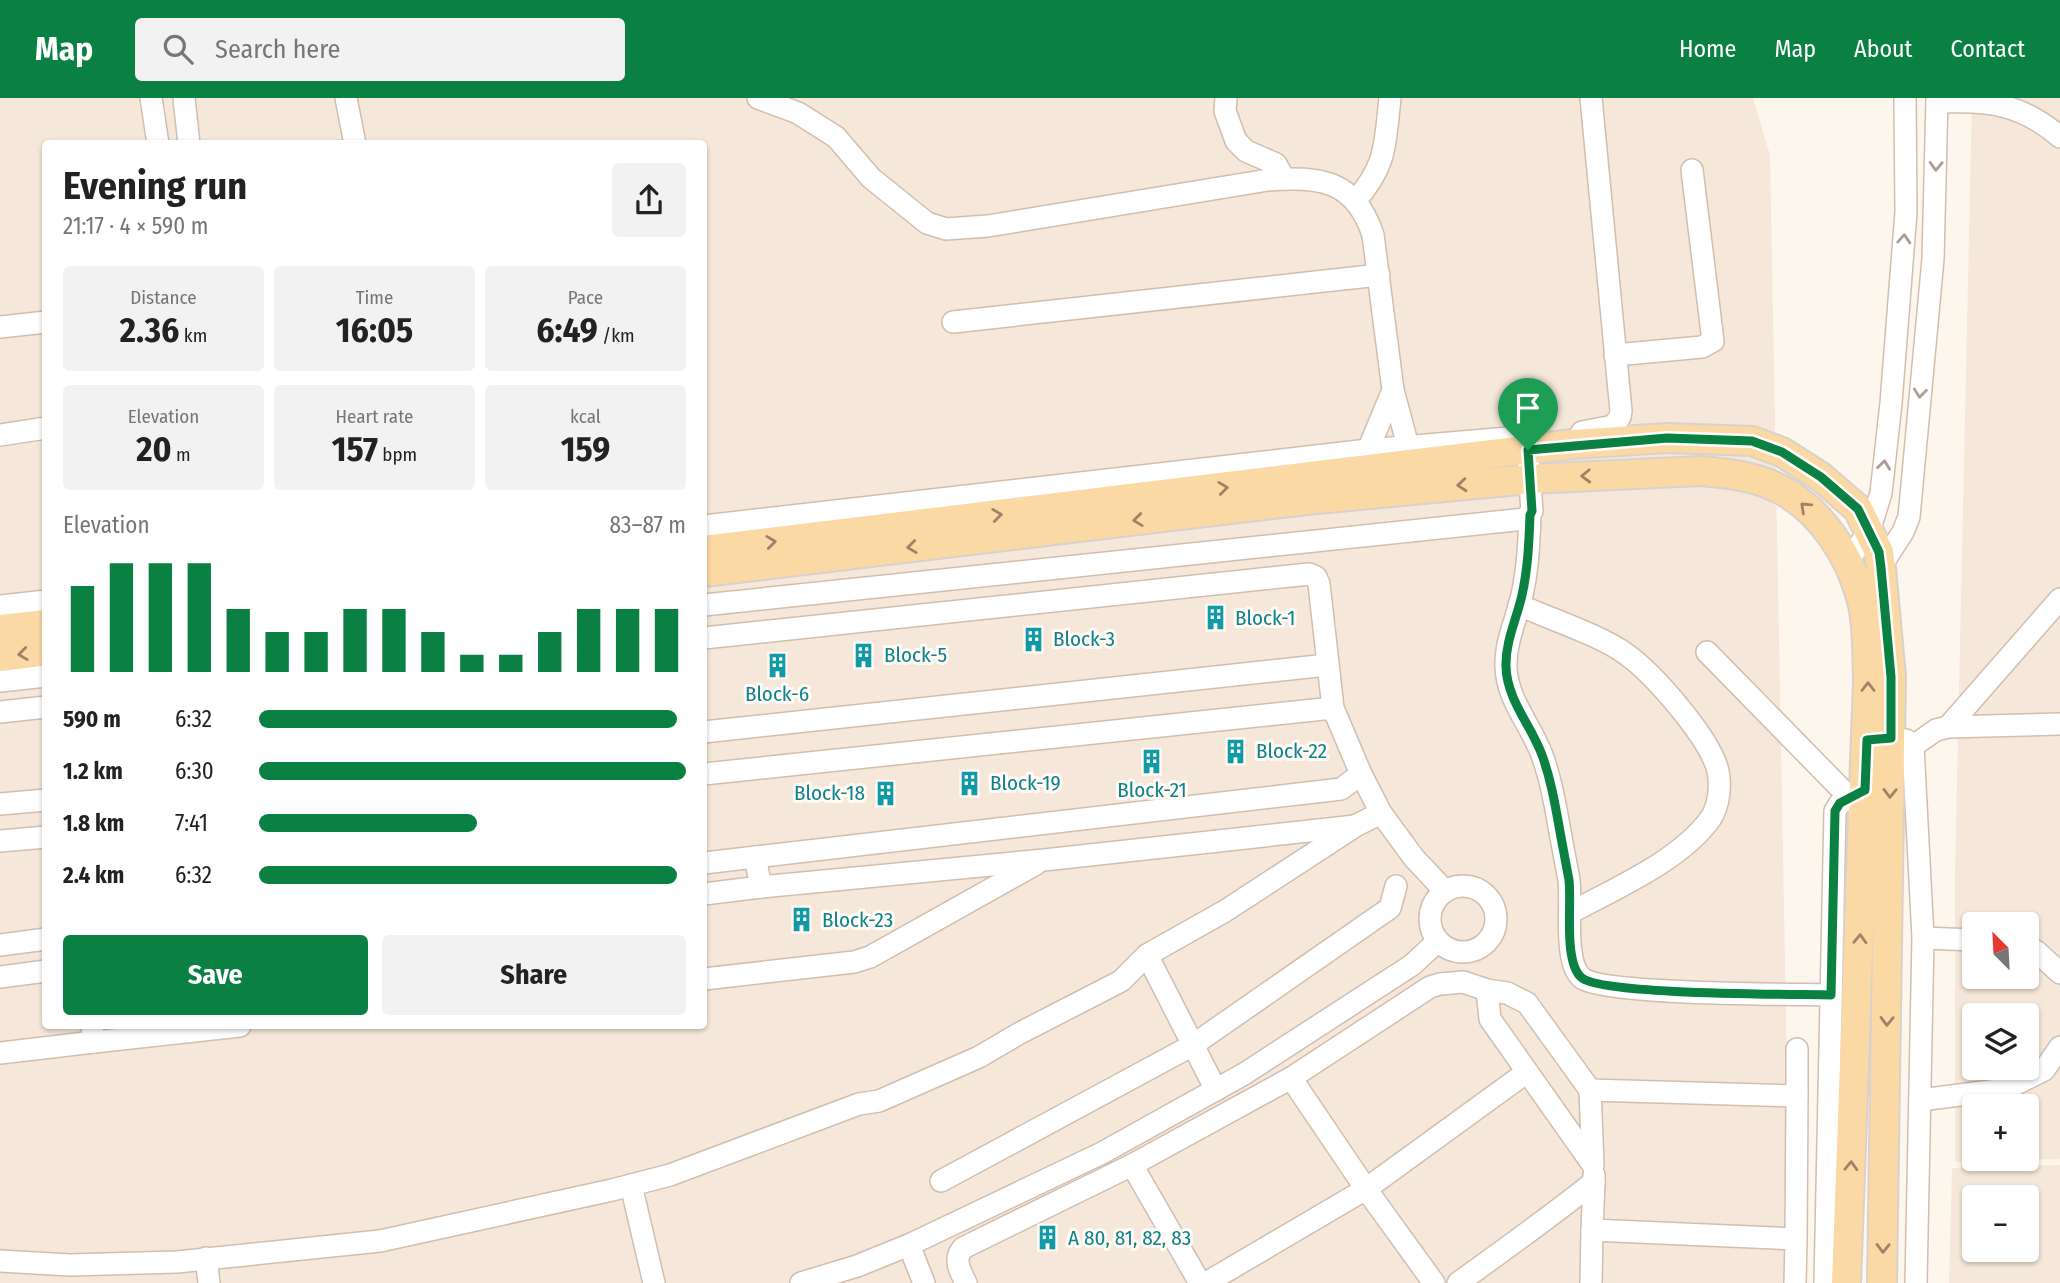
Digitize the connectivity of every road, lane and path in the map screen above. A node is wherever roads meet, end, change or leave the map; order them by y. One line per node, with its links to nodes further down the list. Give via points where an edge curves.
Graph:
1 (150, 98): 11 (street)
2 (184, 98): 12 (street)
3 (346, 98): 13 (street)
4 (758, 98): 15 (street, via 799,113 836,137 871,178 927,223 946,229)
5 (1226, 98): 15 (street, via 1225,111 1236,141 1246,151 1276,164)
6 (1390, 98): 16 (street, via 1380,166)
7 (1591, 98): 21 (street)
8 (1905, 98): 31 (street, one-way to 8, via 1881,493 1891,403 1906,212)
9 (1937, 100): 10 (street, via 1982,101 2013,108); 34 (street, one-way to 34, via 1933,259 1909,517)
10 (2060, 137)
11 (157, 140)
12 (189, 140)
13 (354, 140)
14 (1692, 170): 21 (street, via 1713,341 1702,348)
15 (1284, 179): 16 (street, via 1323,181 1341,188)
16 (1355, 201): 17 (street, via 1373,235)
17 (1379, 275): 19 (street); 22 (street)
18 (42, 322): 20 (street)
19 (953, 322)
20 (0, 327)
21 (1615, 355): 25 (street, via 1621,411 1614,426)
22 (1393, 390): 26 (street); 27 (street)
23 (42, 429): 24 (street)
24 (0, 435)
25 (1526, 445): 26 (street, via 1520,437); 28 (street); 31 (main road, via 1667,438 1752,441 1782,452 1821,477 1858,509); 32 (main road, one-way to 25)
26 (1408, 446): 27 (street)
27 (1368, 450): 30 (street)
28 (1530, 479): 29 (street); 33 (main road, one-way to 28, via 1819,520 1796,499 1752,479 1700,471); 35 (main road, one-way to 35, via 1307,500)
29 (1530, 515): 39 (street); 41 (street)
30 (707, 526)
31 (1869, 532): 33 (street); 34 (main road)
32 (707, 550)
33 (1848, 560): 36 (main road)
34 (1881, 568): 36 (street); 57 (main road, via 1891,677)
35 (707, 572)
36 (1858, 588): 57 (main road, one-way to 36, via 1868,668)
37 (2060, 599): 55 (street)
38 (42, 601): 40 (street)
39 (707, 605)
40 (0, 606)
41 (1519, 606): 74 (street, via 1506,652 1508,682 1548,773 1569,881); 74 (street, via 1625,653 1648,671 1709,749 1718,771 1720,794 1712,816 1692,839 1645,873)
42 (42, 624): 43 (main road)
43 (0, 629)
44 (707, 638): 48 (street, via 1310,574 1319,584)
45 (42, 652): 47 (main road, one-way to 47)
46 (1707, 652): 60 (street)
47 (0, 657)
48 (1327, 665): 52 (street); 56 (street)
49 (42, 676): 50 (street)
50 (0, 681)
51 (42, 707): 53 (street)
52 (1333, 708): 58 (street); 59 (street)
53 (0, 712)
54 (2060, 724): 55 (street)
55 (1948, 727): 57 (street)
56 (707, 732)
57 (1890, 741): 60 (main road); 75 (street); 123 (main road, one-way to 123)
58 (707, 774)
59 (1361, 774): 63 (street); 67 (street, via 1341,789)
60 (1857, 794): 87 (street, via 1835,811); 122 (main road, one-way to 60)
61 (42, 800): 62 (street)
62 (0, 804)
63 (1381, 813): 64 (street); 72 (street, via 1414,859)
64 (1357, 825): 68 (street); 81 (street)
65 (42, 837): 66 (street)
66 (0, 841)
67 (755, 857): 69 (street); 71 (street)
68 (1044, 860): 71 (street); 85 (street, via 870,957)
69 (707, 863)
70 (1396, 886): 90 (street, via 1390,908)
71 (761, 887): 73 (street)
72 (1445, 891): 78 (street, via 1430,915); 78 (street, via 1463,886 1482,891 1494,905 1497,924 1489,941 1473,952 1454,952)
73 (707, 894)
74 (1570, 913): 87 (street, via 1574,966 1591,982 1639,989)
75 (1923, 938): 77 (street); 99 (street)
76 (42, 940): 79 (street)
77 (1962, 940)
78 (1438, 942): 96 (street, via 1412,965)
79 (0, 945)
80 (2039, 954): 83 (street)
81 (1147, 955): 90 (street); 103 (street, via 1121,981 979,1057 879,1101 859,1104 670,1175)
82 (42, 972): 84 (street)
83 (2060, 973)
84 (0, 977)
85 (707, 979)
86 (1487, 990): 94 (street, via 1490,1019); 95 (street, via 1463,982 1430,987); 97 (street, via 1527,1003)
87 (1831, 995): 121 (street)
88 (185, 1029): 89 (street)
89 (93, 1034): 93 (street)
90 (1193, 1045): 96 (street); 102 (street)
91 (2060, 1046): 99 (street, via 2044,1070 2006,1089)
92 (1797, 1049): 98 (street)
93 (0, 1053)
94 (1527, 1072): 101 (street); 104 (street)
95 (1291, 1078): 100 (street); 104 (street)
96 (1216, 1090): 107 (street, via 1102,1153)
97 (1590, 1090): 98 (street); 101 (street)
98 (1797, 1096): 106 (street)
99 (1921, 1100): 124 (street)
100 (1132, 1166): 114 (street, via 963,1248 957,1260); 115 (street)
101 (1594, 1173): 105 (street); 118 (street, via 1511,1246)
102 (941, 1181)
103 (631, 1185): 108 (street, via 380,1241); 111 (street)
104 (1366, 1189): 116 (street); 117 (street)
105 (1592, 1230): 106 (street); 119 (street)
106 (1796, 1239): 120 (street)
107 (909, 1245): 112 (street); 113 (street)
108 (205, 1258): 109 (street, via 70,1265); 110 (street)
109 (0, 1261)
110 (209, 1283)
111 (654, 1283)
112 (801, 1283)
113 (924, 1283)
114 (966, 1283)
115 (1200, 1283)
116 (1206, 1283)
117 (1434, 1283)
118 (1458, 1283)
119 (1591, 1283)
120 (1795, 1283)
121 (1825, 1283)
122 (1846, 1283)
123 (1882, 1283)
124 (1916, 1283)

